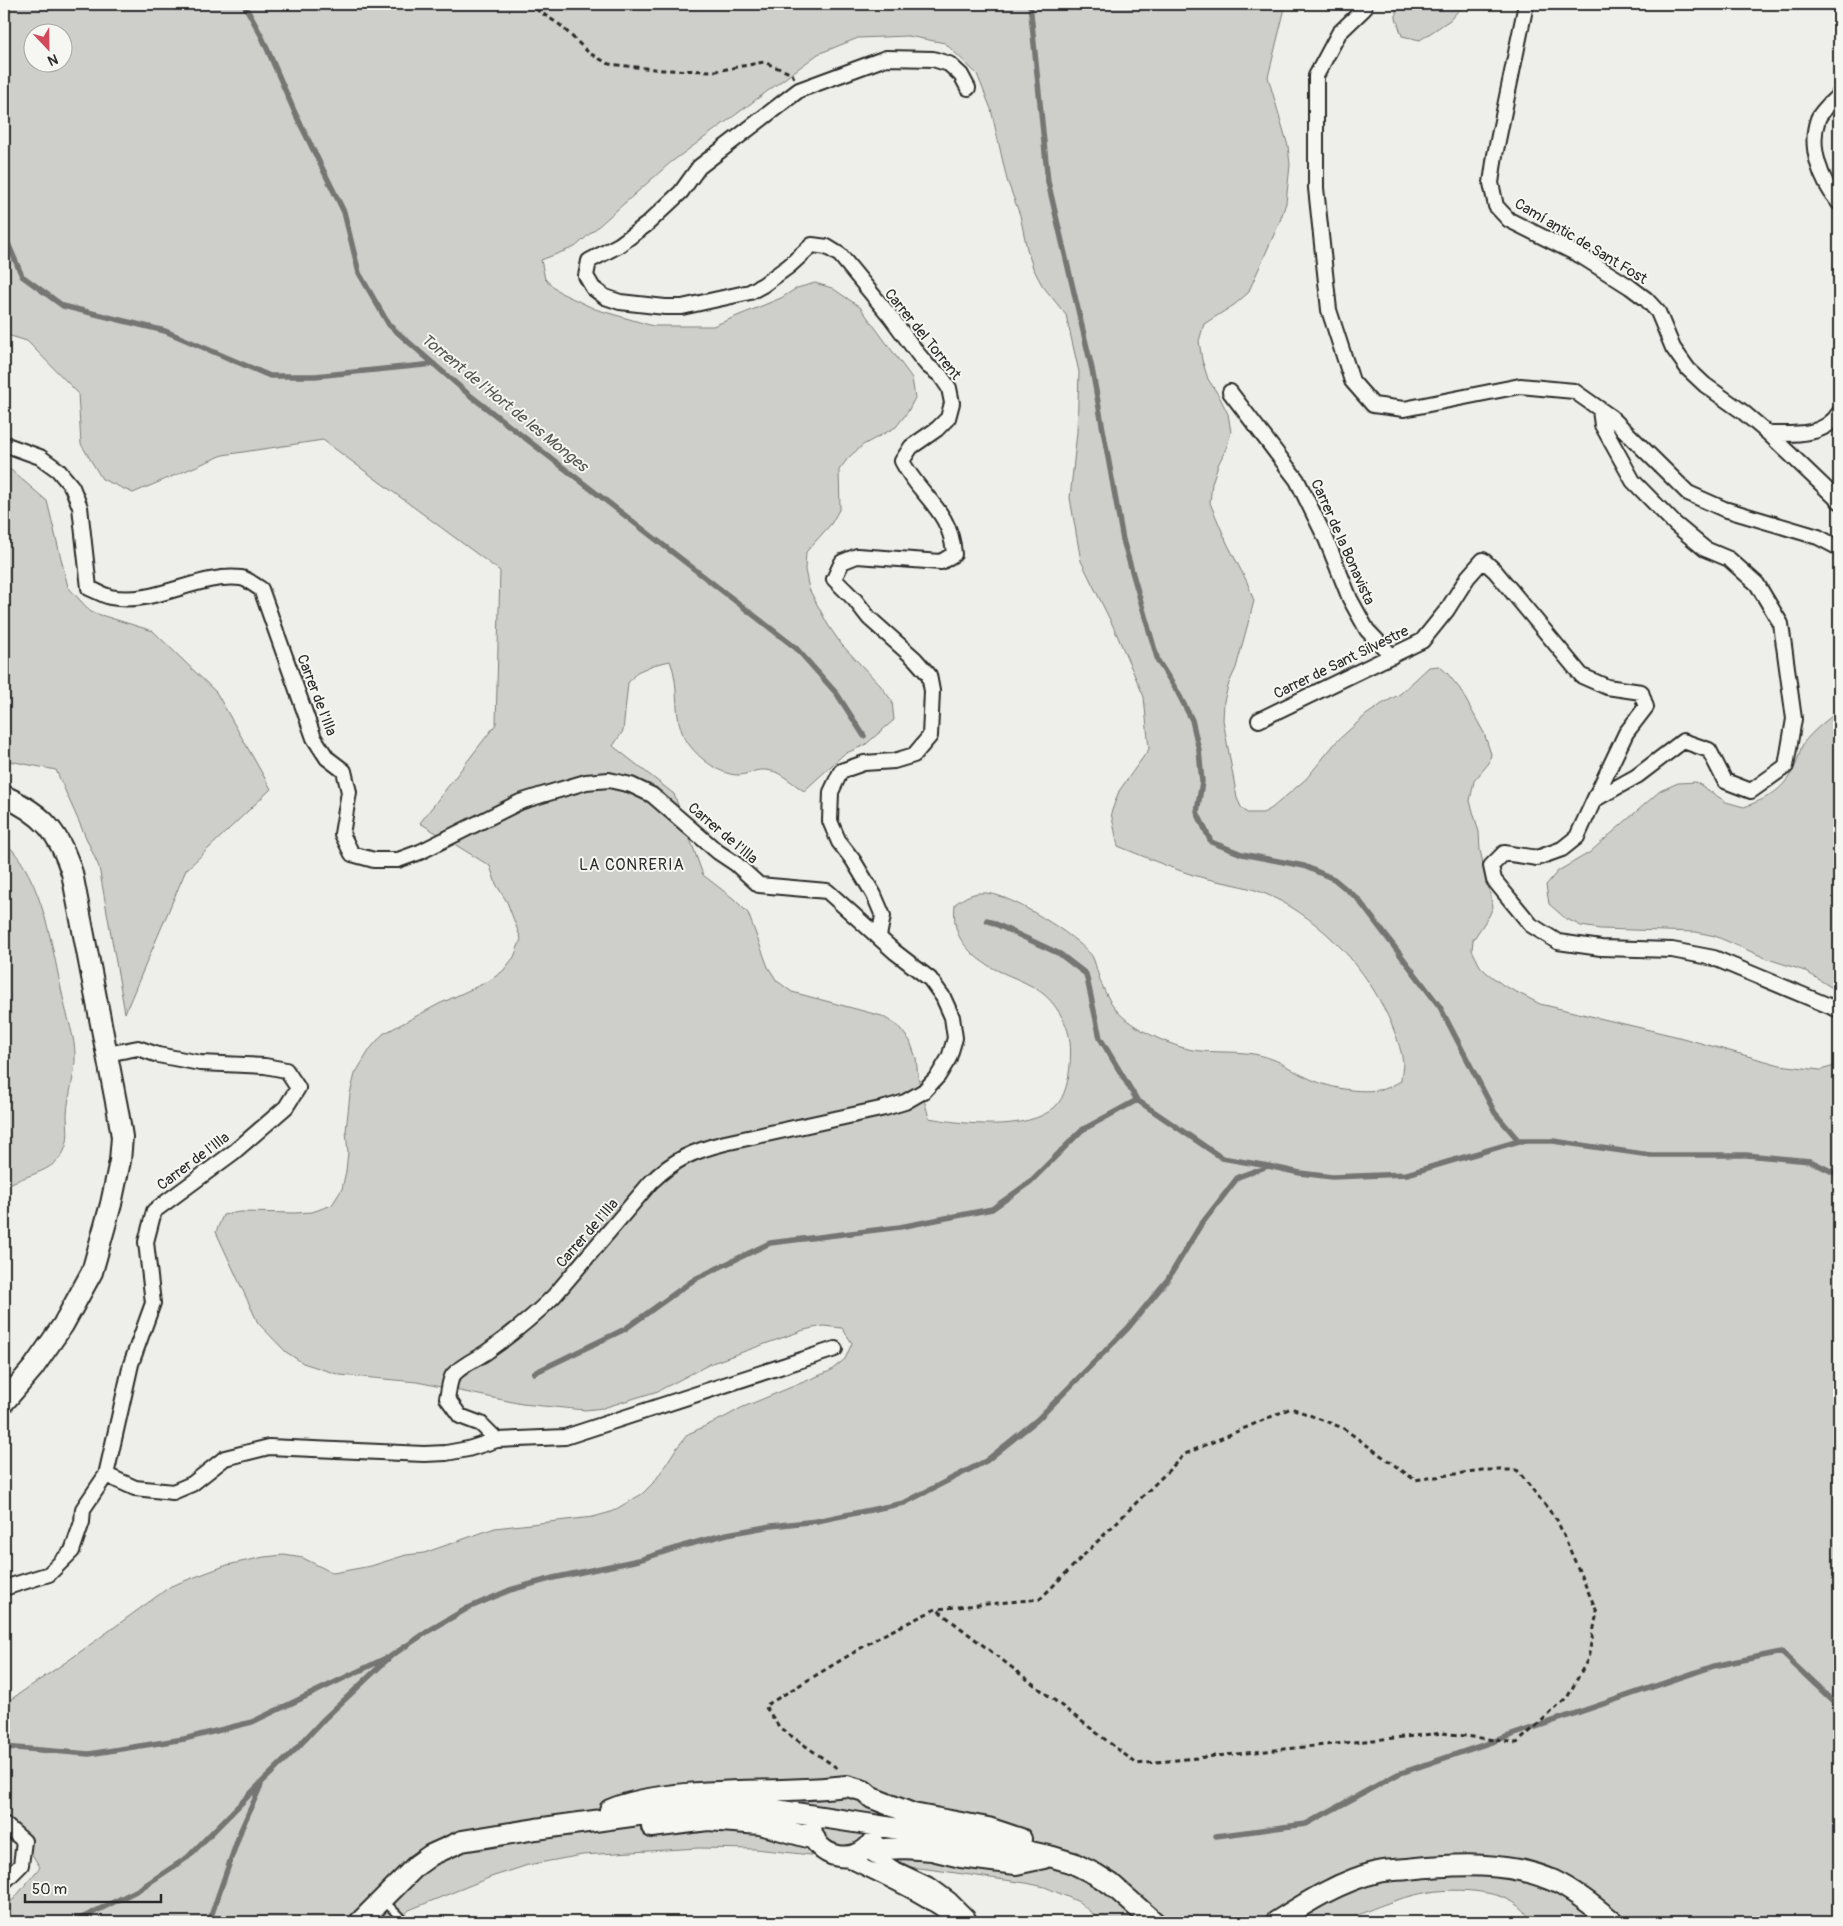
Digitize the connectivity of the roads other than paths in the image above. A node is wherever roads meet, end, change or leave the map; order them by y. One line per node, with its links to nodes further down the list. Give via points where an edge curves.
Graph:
1 (1364, 4): 7 (street, via 1364,9 1339,33 1316,76 1316,188 1329,310 1352,381 1372,405 1404,409 1520,386 1574,391)
2 (1526, 4): 9 (street, Camí antic de Sant Fost, via 1495,154 1491,183 1496,206 1509,220 1581,256 1646,299 1658,312 1673,348 1688,369)
3 (968, 88): 17 (street, Carrer del Torrent, via 961,75 949,64 933,59 886,58 799,90 698,167 681,192 646,225 619,245 588,261 586,276 593,288 620,302 682,307 750,292 789,266 812,245 827,247 840,255 949,388 952,403 948,418 937,430 911,447 902,462 948,524 954,554 941,562 857,556 842,562 834,579 869,618 915,658 929,675 932,691 930,736 914,755 894,761 864,763 840,771 831,792 830,821 884,916)
4 (1839, 95): 5 (street, via 1818,117 1814,142 1820,169)
5 (1839, 204)
6 (1230, 392): 13 (street, Carrer de la Bonavista, via 1297,480 1350,599 1367,630)
7 (1600, 410): 12 (street, via 1688,492 1724,509 1818,537); 16 (street, via 1602,425 1634,481 1697,543 1730,558 1757,584 1781,624 1794,719 1786,766 1751,791 1724,781 1709,750 1683,741 1637,776)
8 (1839, 413): 9 (street, via 1822,428 1804,434)
9 (1769, 434): 11 (street, Camí antic de Sant Fost)
10 (4, 444): 17 (street, Carrer de l'Illa, via 40,456 72,487 80,507 89,588 110,597 133,598 220,579 243,578 261,589 314,738 327,758 344,771 349,792 342,834 352,854 374,860 398,860 520,802 586,782 609,780 631,784 652,795 758,884 827,891)
11 (1839, 501)
12 (1839, 548)
13 (1392, 656): 14 (street, Carrer de Sant Silvestre); 16 (street, Carrer de Sant Silvestre, via 1422,641 1482,560 1495,571 1582,676 1607,686 1641,692 1646,707 1626,733)
14 (1259, 720)
15 (4, 796): 19 (street, via 32,810 66,854)
16 (1594, 800): 18 (street, via 1577,836 1562,849 1537,858 1504,853 1490,866 1494,880 1531,925 1558,942 1601,948 1672,950 1714,958)
17 (879, 936): 22 (street, Carrer de l'Illa, via 930,979 952,1017 956,1038 938,1076 924,1091 905,1102 704,1148 666,1168 554,1296 524,1324 452,1377 447,1398 460,1416 481,1424)
18 (1839, 1010)
19 (107, 1054): 21 (street, via 122,1137 120,1161 99,1251 88,1280 63,1325); 23 (street, Carrer de l'Illa, via 138,1048 200,1063 265,1066 286,1070 298,1088 286,1107 240,1147 154,1211 146,1242 153,1303 131,1364)
20 (835, 1349): 22 (street, via 565,1437)
21 (4, 1402)
22 (497, 1440): 23 (street, via 468,1449 424,1454 269,1447 226,1458 192,1484 173,1492 135,1488)
23 (106, 1476): 24 (street, Carrer de l'Illa, via 83,1509 72,1551 48,1574)
24 (4, 1588)
25 (833, 1788): 26 (street, via 847,1786); 27 (street, via 823,1793); 28 (street, via 695,1792 649,1798 622,1805)
26 (864, 1793): 30 (street, via 878,1812); 33 (street, via 913,1814 996,1830 1028,1841)
27 (810, 1815): 28 (street, via 751,1806 711,1805); 30 (street); 31 (street)
28 (583, 1823): 31 (street, via 630,1830 708,1820 760,1824); 36 (street, via 446,1847 417,1865)
29 (4, 1824): 35 (street, via 24,1841 21,1865)
30 (878, 1826): 32 (street, via 876,1836); 33 (street, via 990,1843)
31 (815, 1839): 34 (street, via 829,1854)
32 (866, 1850): 33 (street, via 932,1850 1016,1864); 34 (street); 40 (street, via 893,1868 931,1886 950,1900)
33 (1049, 1856): 41 (street, via 1073,1863 1111,1884)
34 (843, 1858): 39 (street, via 924,1898)
35 (4, 1882)
36 (382, 1900): 37 (street); 38 (lane)
37 (360, 1922)
38 (405, 1922)
39 (959, 1922)
40 (969, 1922)
41 (1154, 1922)
42 (1276, 1922): 43 (street, via 1344,1884 1378,1872 1453,1864 1534,1873 1567,1888)
43 (1612, 1922)

